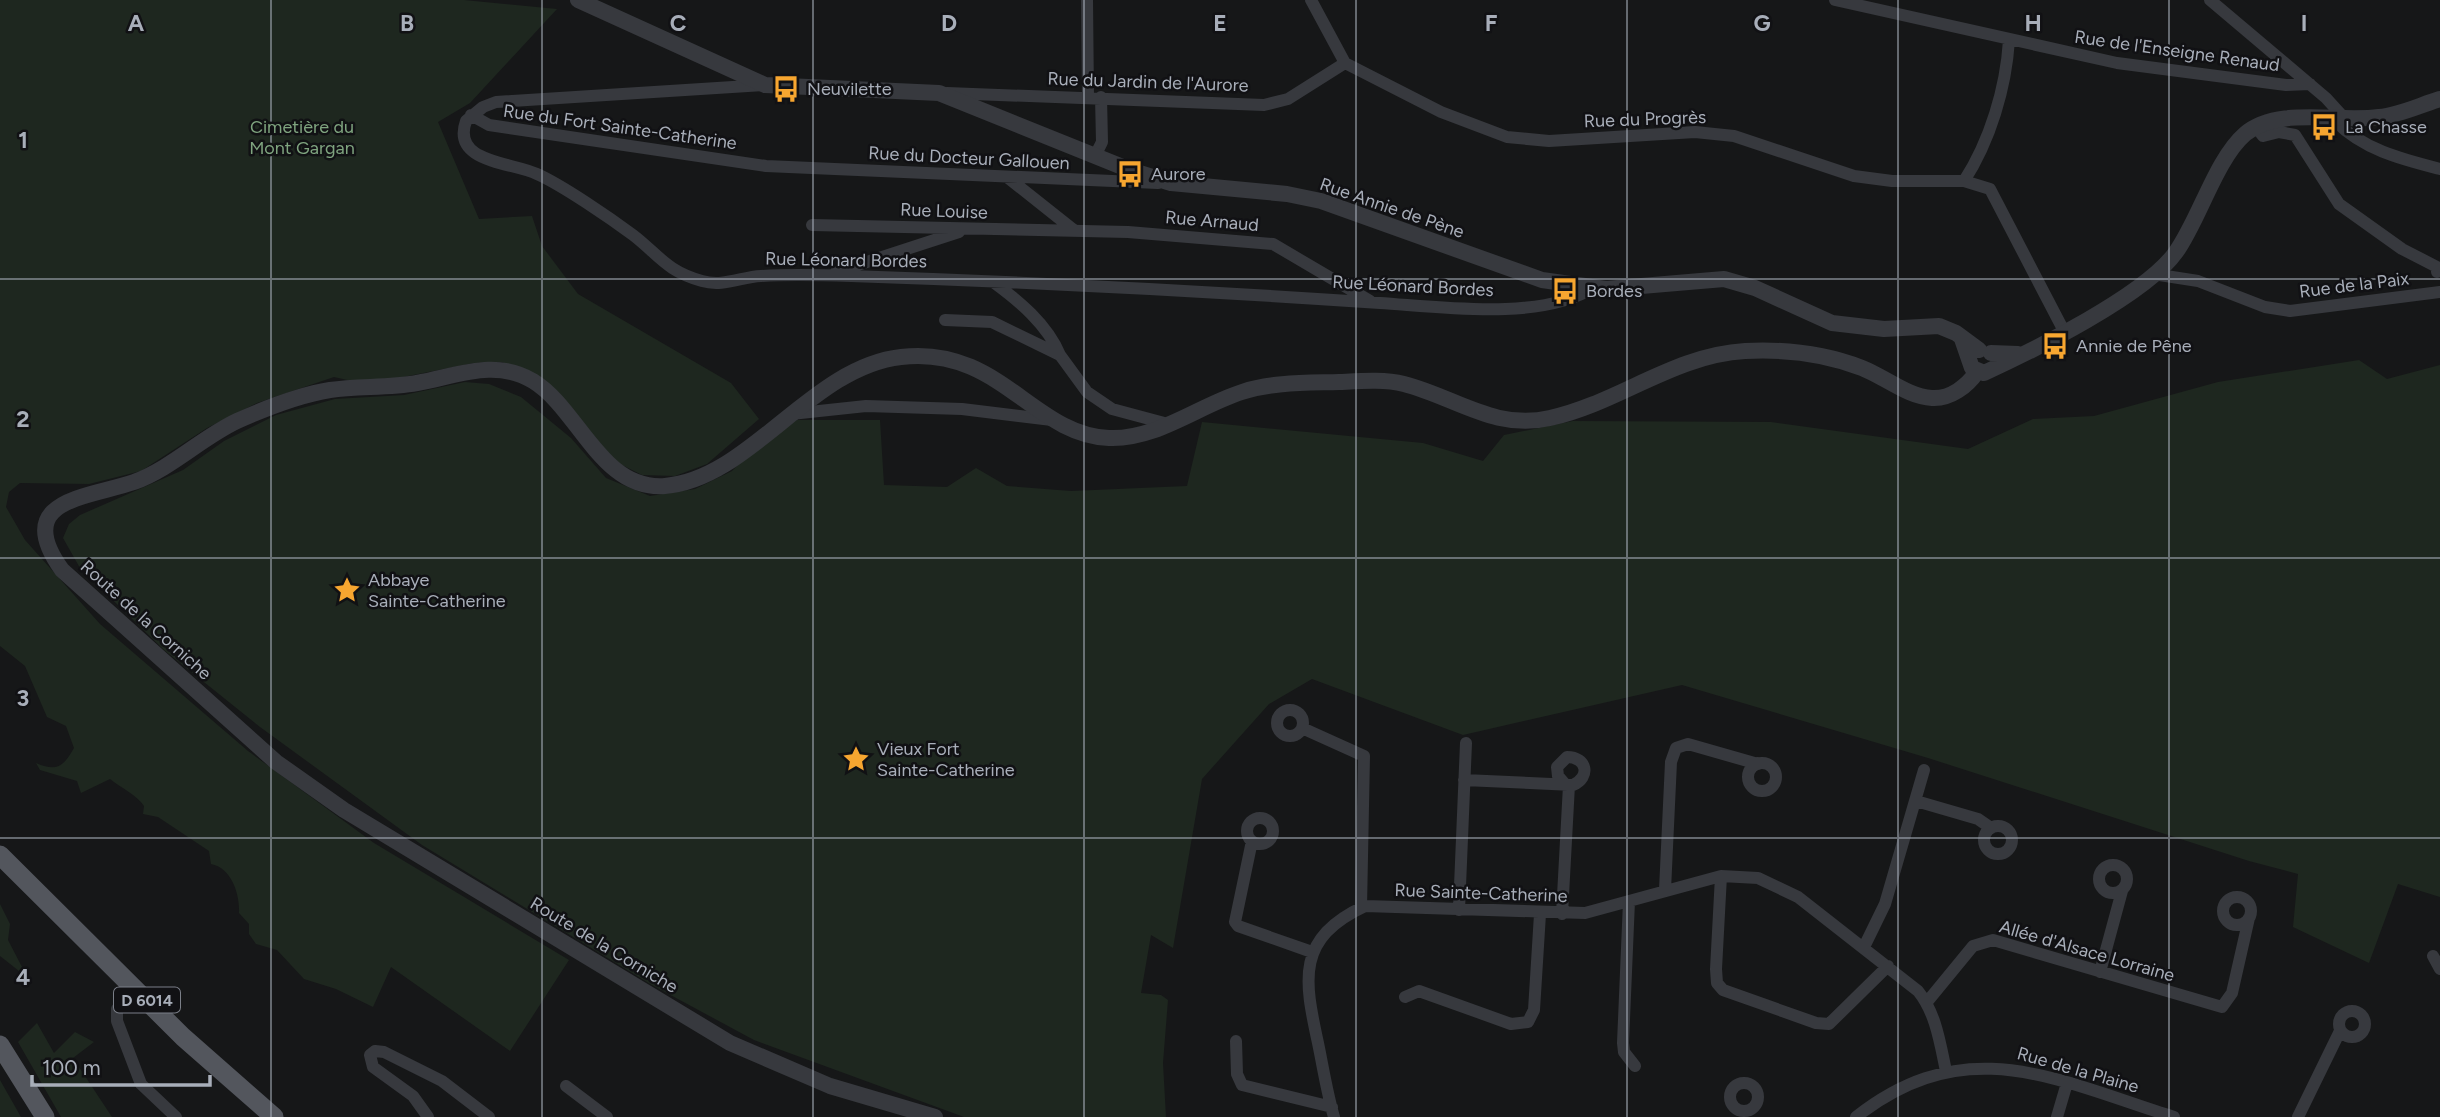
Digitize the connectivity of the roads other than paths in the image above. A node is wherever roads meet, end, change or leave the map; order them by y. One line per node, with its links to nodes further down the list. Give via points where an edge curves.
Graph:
1 (578, 0): 9 (street, Rue Annie de Pène)
2 (1087, 0): 11 (street)
3 (1311, 0): 7 (street)
4 (1835, 0): 6 (street, Rue de l'Enseigne Renaud)
5 (2210, 0): 8 (street)
6 (2009, 40): 8 (street, Rue de l'Enseigne Renaud, via 2117,63 2286,85); 20 (street, via 1981,155)
7 (1345, 63): 11 (street, Rue du Jardin de l'Aurore, via 1288,99 1264,105); 20 (street, Rue du Progrès, via 1441,113 1507,137 1549,141 1695,132 1734,136 1854,176 1892,181)
8 (2310, 84): 14 (street)
9 (765, 85): 10 (street, Rue Annie de Pène); 13 (street, via 496,102)
10 (939, 93): 11 (street, Rue du Jardin de l'Aurore); 16 (street, Rue Annie de Pène)
11 (1094, 97): 16 (street, via 1102,142)
12 (2440, 99): 14 (street, via 2382,117)
13 (471, 115): 17 (street, Rue du Fort Sainte-Catherine, via 489,125); 27 (street, Rue Léonard Bordes, via 463,130 468,149 536,173 634,236 662,264 703,282)
14 (2340, 120): 15 (street, via 2280,117); 18 (street, via 2352,138 2399,159)
15 (2256, 127): 25 (street, Rue de la Paix, via 2263,136 2295,135 2339,204 2402,249 2437,267); 26 (street, via 2245,134 2215,177 2175,254)
16 (1095, 156): 21 (street, Rue Annie de Pène)
17 (766, 166): 19 (street, Rue du Docteur Gallouen)
18 (2440, 169)
19 (1007, 177): 21 (street, Rue du Docteur Gallouen); 24 (street)
20 (1964, 180): 33 (street, Rue du Progrès, via 1990,189)
21 (1171, 183): 29 (street, Rue Annie de Pène, via 1321,201 1520,275)
22 (812, 225): 23 (street, Rue Louise)
23 (965, 230): 24 (street, Rue Louise); 27 (street)
24 (1075, 231): 31 (street, Rue Arnaud, via 1273,244)
25 (2437, 272)
26 (2153, 274): 30 (street, Rue de la Paix, via 2198,281 2265,307 2290,311); 33 (street)
27 (826, 275): 28 (street, Rue Léonard Bordes)
28 (991, 281): 31 (street, Rue Léonard Bordes); 34 (street, via 1052,336)
29 (1593, 288): 31 (street, Rue Léonard Bordes, via 1567,302 1483,310); 35 (street, Rue Annie de Pène, via 1724,279 1832,323 1884,329 1938,326 1961,337)
30 (2440, 292)
31 (1372, 302)
32 (945, 320): 34 (street, via 992,322)
33 (2065, 333): 35 (street, via 2020,354)
34 (1060, 355): 38 (street, via 1087,392 1112,410)
35 (1982, 360): 38 (street, via 1966,385 1950,395 1930,398 1831,358 1767,350 1733,352 1679,366 1549,419 1502,420 1404,384 1342,382 1255,388)
36 (791, 414): 37 (street, via 866,406 962,409); 37 (street, via 847,374 907,356 941,358 978,369); 81 (street, Route de la Corniche, via 715,471 670,486 641,483 621,472 601,457 538,384 518,374 474,370 421,382 319,392 221,429 148,476 62,502 47,521 47,542 62,570 111,617 276,762 344,810 730,1043 830,1086)
37 (1059, 421): 38 (street, via 1110,438)
38 (1168, 424)
39 (1302, 728): 52 (street, via 1364,755)
40 (1466, 743): 43 (street)
41 (1758, 764): 49 (street, via 1688,744 1676,748 1671,762)
42 (1924, 770): 44 (street)
43 (1464, 780): 53 (street); 55 (street, via 1567,784)
44 (1916, 800): 45 (street, via 1978,819); 57 (street, via 1885,904)
45 (1991, 828)
46 (1252, 841): 58 (street, via 1235,922)
47 (0, 855): 63 (main road, D 6014)
48 (1721, 876): 49 (street, Rue Sainte-Catherine); 57 (street, Rue Sainte-Catherine, via 1759,878 1785,889); 60 (street, via 1716,969 1723,990 1829,1024)
49 (1665, 890): 51 (street, Rue Sainte-Catherine)
50 (2122, 891): 62 (street)
51 (1629, 901): 55 (street, Rue Sainte-Catherine); 69 (street, via 1623,1043)
52 (1361, 908): 53 (street, Rue Sainte-Catherine); 58 (street, via 1342,917)
53 (1459, 909): 54 (street, Rue Sainte-Catherine)
54 (1540, 914): 55 (street, Rue Sainte-Catherine); 64 (street, via 1534,1010 1528,1022 1511,1024 1419,991)
55 (1562, 914)
56 (2249, 918): 62 (street, Allée d'Alsace Lorraine, via 2232,993 2222,1007)
57 (1864, 947): 60 (street, Rue Sainte-Catherine)
58 (1312, 953): 74 (street, via 1308,996)
59 (2433, 956): 61 (street)
60 (1888, 966): 65 (street, Rue Sainte-Catherine)
61 (2440, 970)
62 (2100, 972): 65 (street, Allée d'Alsace Lorraine, via 1984,940 1973,946)
63 (134, 988): 76 (street, via 117,1009 117,1021 141,1083); 77 (main road, D 6014)
64 (1405, 997)
65 (1927, 1002): 70 (street)
66 (2340, 1031): 86 (street)
67 (1236, 1041): 74 (street, via 1242,1085)
68 (0, 1045): 75 (main road)
69 (1634, 1066)
70 (1946, 1071): 71 (street, Rue de la Plaine, via 2005,1068); 83 (street, Rue de la Plaine, via 1900,1087)
71 (2067, 1083): 84 (street); 85 (street, Rue de la Plaine)
72 (566, 1086): 80 (street)
73 (1748, 1111): 82 (street)
74 (1333, 1112)
75 (45, 1117)
76 (176, 1117)
77 (274, 1117)
78 (428, 1117): 79 (street, via 413,1096 373,1067 370,1055 384,1052 442,1081)
79 (489, 1117)
80 (607, 1117)
81 (935, 1117)
82 (1763, 1117)
83 (1856, 1117)
84 (2057, 1117)
85 (2174, 1117)
86 (2298, 1117)

